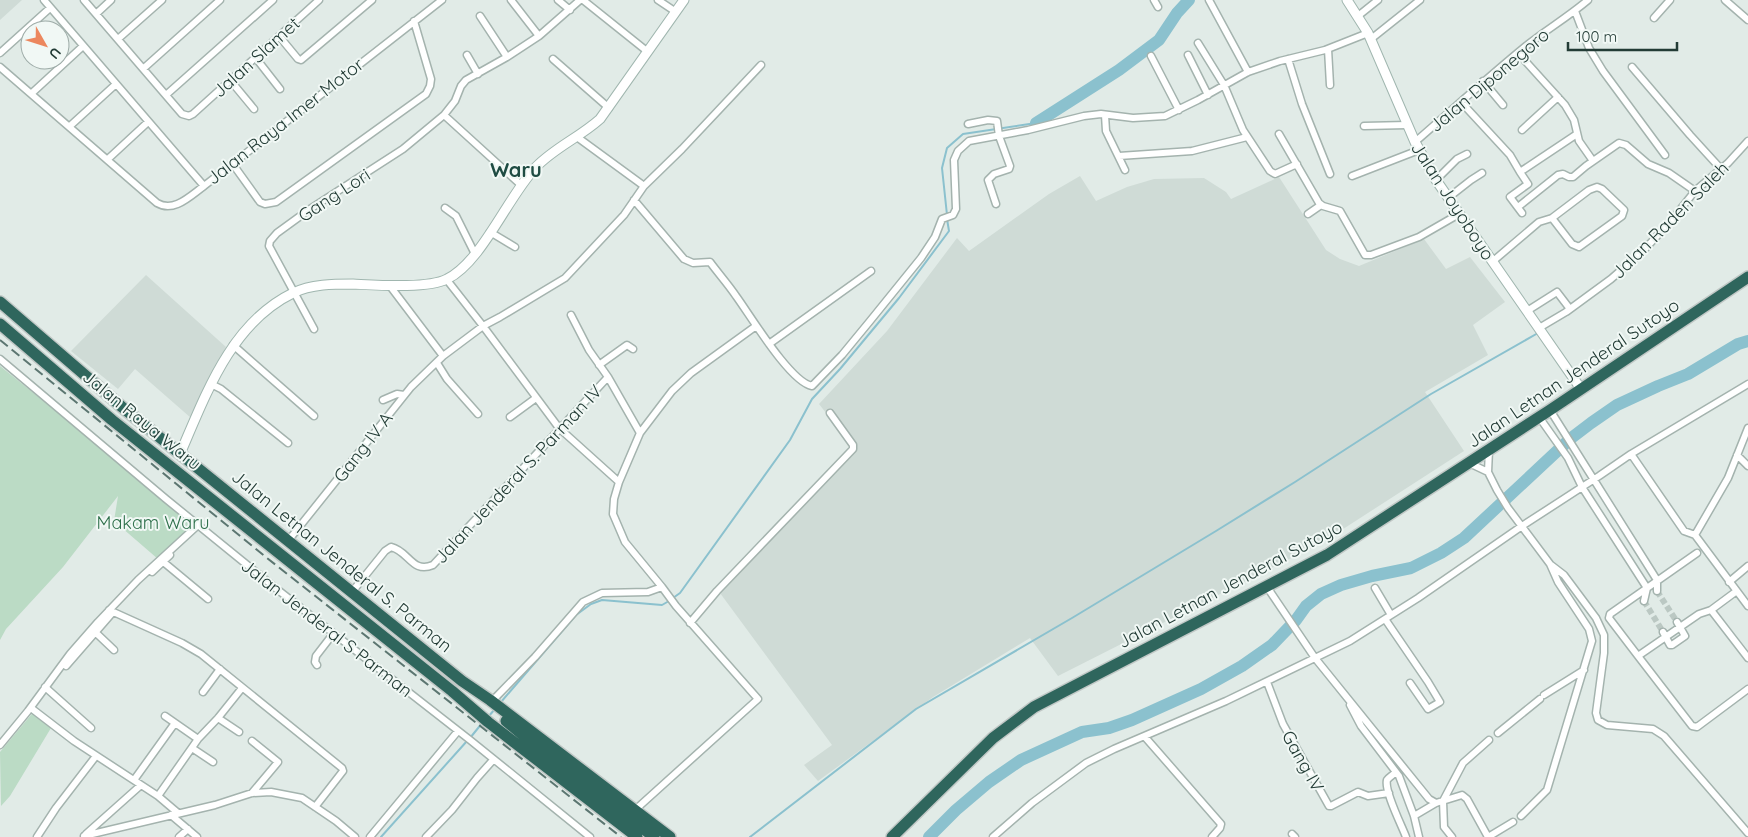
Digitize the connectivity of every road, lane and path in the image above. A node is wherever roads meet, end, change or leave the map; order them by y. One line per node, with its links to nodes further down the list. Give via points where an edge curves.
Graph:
1 (44, 0): 24 (street, Jalan Raya Imer Motor)
2 (84, 0): 28 (street)
3 (111, 0): 28 (street)
4 (162, 0): 37 (street)
5 (220, 0): 54 (street)
6 (273, 0): 64 (street)
7 (320, 0): 34 (street, Jalan Slamet)
8 (372, 0): 34 (street, via 302,59 298,60)
9 (442, 0): 33 (street, Jalan Raya Imer Motor)
10 (511, 0): 35 (street)
11 (558, 0): 25 (street)
12 (582, 0): 25 (street); 41 (street)
13 (658, 0): 27 (street)
14 (684, 0): 27 (street)
15 (1154, 0): 23 (street)
16 (1209, 0): 55 (street)
17 (1347, 0): 30 (street, Jalan Joyoboyo)
18 (1378, 0): 30 (street)
19 (1420, 0): 36 (street)
20 (1588, 0): 26 (street, Jalan Diponegoro)
21 (1670, 0): 31 (street)
22 (1725, 0): 32 (street)
23 (1158, 7)
24 (50, 8): 39 (street, Jalan Raya Imer Motor); 42 (street)
25 (570, 10): 35 (street)
26 (1575, 11): 43 (street, Jalan Diponegoro); 88 (street, via 1589,48 1603,71)
27 (676, 12): 41 (street)
28 (96, 14): 37 (street)
29 (480, 16): 48 (street)
30 (1358, 16): 36 (street, Jalan Joyoboyo)
31 (1654, 18)
32 (1748, 20)
33 (414, 22): 92 (street, Jalan Raya Imer Motor); 92 (street, via 431,78 426,94 276,202 260,202)
34 (279, 36): 47 (street, Jalan Slamet)
35 (539, 36): 48 (street)
36 (1369, 36): 40 (street); 76 (street, Jalan Joyoboyo)
37 (118, 39): 54 (street)
38 (1198, 43): 60 (street)
39 (83, 46): 59 (street, Jalan Raya Imer Motor); 63 (street)
40 (1328, 49): 50 (street); 61 (street)
41 (648, 52): 69 (street)
42 (0, 53)
43 (1518, 53): 58 (street, Jalan Diponegoro); 66 (street)
44 (467, 55): 56 (street)
45 (1188, 55): 65 (street)
46 (1152, 56): 71 (street)
47 (255, 57): 57 (street, Jalan Slamet); 62 (street)
48 (507, 57): 56 (street)
49 (553, 59): 69 (street)
50 (1288, 59): 55 (street); 98 (street)
51 (761, 66): 103 (street, Gang IV A)
52 (1632, 66): 94 (street)
53 (0, 67): 63 (street)
54 (144, 68): 64 (street)
55 (1248, 72): 60 (street)
56 (478, 74): 72 (street, via 463,82 455,101)
57 (230, 80): 64 (street, Jalan Slamet, via 189,116 182,114); 70 (street)
58 (1483, 81): 67 (street, Jalan Diponegoro); 68 (street)
59 (116, 84): 74 (street, Jalan Raya Imer Motor); 77 (street)
60 (1224, 85): 65 (street); 83 (street)
61 (1330, 85)
62 (280, 89)
63 (32, 93): 77 (street)
64 (166, 95)
65 (1208, 95): 71 (street)
66 (1558, 97): 79 (street); 82 (street, via 1574,120)
67 (1460, 102): 86 (street, Jalan Diponegoro); 96 (street, via 1510,155)
68 (1503, 105)
69 (609, 108): 84 (street)
70 (254, 109)
71 (1179, 110): 73 (street, via 1153,117)
72 (444, 115): 101 (street); 121 (street, Gang Lori, via 403,149 273,237 269,246)
73 (1103, 115): 80 (street); 89 (street, via 1106,131)
74 (148, 122): 90 (street); 102 (street, Jalan Raya Imer Motor)
75 (968, 124): 80 (street, via 995,120)
76 (1407, 125): 78 (street); 86 (street, Jalan Joyoboyo)
77 (70, 126): 90 (street)
78 (1364, 126)
79 (1522, 130)
80 (999, 134): 107 (street, via 1010,166 988,180); 131 (street, via 969,141 958,151 954,165 956,208 953,215 941,220 921,258 870,322 813,385 800,379)
81 (1279, 134): 93 (street)
82 (1577, 134): 91 (street); 96 (street)
83 (1247, 136): 89 (street, via 1192,151); 93 (street, via 1273,174)
84 (577, 137): 101 (street, via 536,166); 103 (street)
85 (1748, 141): 94 (street, Jalan Raden Saleh)
86 (1417, 146): 99 (street); 100 (street, Jalan Joyoboyo)
87 (1467, 154): 100 (street, via 1457,159)
88 (1665, 155)
89 (1119, 156): 95 (street)
90 (108, 159): 102 (street, via 163,206 183,202)
91 (1593, 162): 96 (street, via 1571,178 1558,175 1520,210 1510,197 1528,184); 104 (street, via 1616,144 1624,144 1648,164 1669,173)
92 (232, 163): 102 (street, Jalan Raya Imer Motor)
93 (1296, 164): 108 (street)
94 (1721, 169): 104 (street, Jalan Raden Saleh)
95 (1124, 170)
96 (1520, 172)
97 (1482, 173): 105 (street)
98 (1330, 174)
99 (1352, 176)
100 (1436, 180): 105 (street, Jalan Joyoboyo)
101 (521, 185): 113 (street)
102 (204, 186)
103 (644, 186): 106 (street, Gang IV A)
104 (1695, 191): 123 (street, Jalan Raden Saleh, via 1643,251 1611,280)
105 (1448, 198): 111 (street, Jalan Joyoboyo)
106 (634, 200): 127 (street, Gang IV A, via 565,278); 128 (street, via 684,259 692,263 710,262)
107 (996, 204)
108 (1321, 205): 110 (street); 111 (street, via 1340,212 1368,256 1419,237)
109 (445, 208): 115 (street, via 456,216)
110 (1308, 214)
111 (1459, 214): 116 (street, Jalan Joyoboyo)
112 (1552, 218): 112 (street, via 1572,244 1579,247 1622,216 1624,210 1597,187); 116 (street, via 1540,222)
113 (490, 232): 114 (street); 115 (street)
114 (515, 247)
115 (475, 254): 119 (street)
116 (1492, 262): 124 (street, Jalan Joyoboyo)
117 (871, 271): 131 (street)
118 (1748, 277): 141 (highway, Jalan Letnan Jenderal Sutoyo)
119 (447, 280): 120 (street); 127 (street)
120 (390, 286): 121 (street, via 336,284); 134 (street)
121 (294, 292): 129 (street); 132 (street, via 267,310)
122 (0, 302): 145 (highway, Jalan Letnan Jenderal S. Parman)
123 (1570, 309): 124 (street, via 1558,292); 130 (street, Jalan Raden Saleh)
124 (1526, 311): 130 (street, Jalan Joyoboyo)
125 (572, 315): 137 (street, Jalan Jenderal S. Parman IV)
126 (0, 324): 152 (highway, Jalan Raya Waru)
127 (483, 326): 134 (street, Gang IV A); 143 (street)
128 (756, 326): 131 (street); 155 (street, via 691,373 672,391)
129 (314, 329)
130 (1541, 332): 141 (street, Jalan Joyoboyo)
131 (769, 344)
132 (233, 345): 139 (street); 149 (street)
133 (633, 349): 137 (street, via 627,345)
134 (443, 356): 136 (street, Gang IV A)
135 (0, 359): 171 (street, Jalan Jenderal S Parman)
136 (437, 363): 142 (street, Gang IV A); 148 (street)
137 (599, 365): 138 (street, Jalan Jenderal S. Parman IV)
138 (608, 377): 153 (street, Jalan Jenderal S. Parman IV); 155 (street)
139 (211, 384): 156 (street); 159 (street)
140 (1748, 384): 160 (street)
141 (1581, 389): 146 (highway, Jalan Letnan Jenderal Sutoyo)
142 (404, 395): 144 (street, via 397,394); 174 (street, Gang IV A)
143 (536, 398): 150 (street); 153 (street)
144 (383, 400)
145 (122, 407): 152 (highway, via 120,416); 159 (highway, Jalan Letnan Jenderal S. Parman)
146 (1550, 410): 151 (highway, Jalan Letnan Jenderal Sutoyo); 158 (street)
147 (830, 413): 194 (street, via 853,449)
148 (478, 414)
149 (314, 416)
150 (510, 417)
151 (1539, 417): 157 (highway, Jalan Letnan Jenderal Sutoyo); 161 (street)
152 (112, 420): 214 (highway, Jalan Raya Waru, via 452,691)
153 (559, 428): 167 (street); 186 (street, Jalan Jenderal S. Parman IV, via 433,565 420,568 390,547)
154 (1748, 428): 162 (street)
155 (640, 433): 167 (street)
156 (288, 442)
157 (1489, 450): 163 (highway, Jalan Letnan Jenderal Sutoyo); 165 (street)
158 (1575, 450): 161 (street); 166 (street)
159 (180, 454): 174 (highway, Jalan Letnan Jenderal S. Parman)
160 (1631, 454): 166 (street); 173 (street, via 1684,530)
161 (1566, 456): 168 (street)
162 (1738, 456): 164 (street); 173 (street)
163 (1469, 463): 165 (street); 182 (highway, Jalan Letnan Jenderal Sutoyo, via 1327,556)
164 (1748, 466)
165 (1488, 472): 172 (street)
166 (1594, 479): 168 (street); 169 (street)
167 (619, 482): 181 (street, via 613,514 625,542)
168 (1582, 487): 170 (street); 172 (street)
169 (1616, 513): 170 (street); 179 (street)
170 (1605, 520): 184 (street)
171 (198, 525): 176 (street); 197 (street, Jalan Jenderal S Parman)
172 (1522, 526): 177 (street); 193 (street)
173 (1695, 535): 180 (street)
174 (288, 541): 186 (highway, Jalan Letnan Jenderal S. Parman)
175 (1697, 553): 179 (street)
176 (161, 561): 188 (street); 192 (street)
177 (1550, 564): 205 (street, via 1589,629 1592,641); 245 (street, via 1564,575 1596,618 1604,635 1598,720 1607,725 1653,729 1664,736)
178 (1748, 566): 180 (street)
179 (1657, 580): 184 (street); 185 (street)
180 (1729, 582): 190 (street)
181 (662, 587): 194 (street); 214 (street, via 648,592 602,593 583,602)
182 (1267, 588): 201 (street); 257 (highway, Jalan Letnan Jenderal Sutoyo, via 1034,707 992,738)
183 (1375, 588): 193 (street)
184 (1647, 588): 189 (street); 200 (street, via 1609,616)
185 (1657, 591)
186 (352, 592): 214 (highway, Jalan Letnan Jenderal S. Parman, via 462,681)
187 (1734, 593): 191 (street)
188 (208, 599)
189 (1644, 601)
190 (1748, 606)
191 (1711, 610): 195 (street); 202 (street)
192 (111, 611): 196 (street); 204 (street, via 182,643)
193 (1388, 617): 201 (street); 207 (street, via 1440,702 1428,708)
194 (690, 623): 239 (street, via 758,699)
195 (1678, 625): 198 (street); 198 (street, via 1685,636 1672,645)
196 (94, 631): 199 (street); 208 (street)
197 (333, 634): 203 (street, via 316,656); 220 (street, Jalan Jenderal S Parman)
198 (1664, 635): 200 (street)
199 (114, 650)
200 (1638, 656): 210 (street, via 1692,726 1699,726)
201 (1316, 658): 206 (street); 212 (street)
202 (1748, 658)
203 (317, 665)
204 (220, 669): 209 (street); 211 (street)
205 (1584, 670): 221 (street, via 1542,697); 242 (street, via 1545,792)
206 (1267, 682): 222 (street); 234 (street, Gang IV, via 1283,724 1329,806 1358,792 1368,796)
207 (1410, 683)
208 (46, 687): 213 (street); 218 (street)
209 (242, 688): 216 (street); 238 (street, via 342,768)
210 (1748, 690)
211 (203, 692)
212 (1345, 693): 231 (street, via 1361,726); 237 (street, via 1429,799)
213 (31, 708): 226 (street); 228 (street)
214 (490, 710): 239 (highway); 254 (highway); 255 (highway)
215 (165, 716): 217 (street)
216 (218, 718): 219 (street); 223 (street)
217 (175, 723): 223 (street); 232 (street)
218 (91, 728)
219 (240, 732)
220 (460, 733): 229 (street, Jalan Jenderal S Parman); 251 (street)
221 (1498, 733)
222 (1145, 737): 258 (street, via 1086,763); 259 (street, via 1221,824)
223 (198, 739): 227 (street)
224 (1489, 740): 237 (street, via 1463,763)
225 (252, 741): 235 (street, via 278,762)
226 (0, 745)
227 (192, 748): 230 (street); 236 (street)
228 (96, 756): 232 (street); 246 (street)
229 (493, 760): 252 (street); 253 (street, Jalan Jenderal S Parman)
230 (213, 762)
231 (1396, 772): 234 (street, via 1387,781); 241 (street)
232 (134, 780): 233 (street)
233 (141, 784): 236 (street); 247 (street)
234 (1389, 793): 260 (street)
235 (252, 794): 238 (street, via 271,792 289,795); 240 (street)
236 (158, 796): 240 (street)
237 (1439, 802): 241 (street); 243 (street, via 1462,795 1488,837); 262 (street, via 1444,827)
238 (315, 806): 250 (street)
239 (634, 810): 256 (highway)
240 (174, 814): 244 (street); 247 (street)
241 (1414, 816): 261 (street)
242 (1520, 816)
243 (1513, 822)
244 (188, 829): 248 (street); 249 (street)
245 (1748, 833)
246 (37, 837)
247 (84, 837)
248 (179, 837)
249 (197, 837)
250 (355, 837)
251 (370, 837)
252 (426, 837)
253 (590, 837)
254 (637, 837)
255 (654, 837)
256 (670, 837)
257 (892, 837)
258 (993, 837)
259 (1212, 837)
260 (1406, 837)
261 (1419, 837)
262 (1452, 837)

